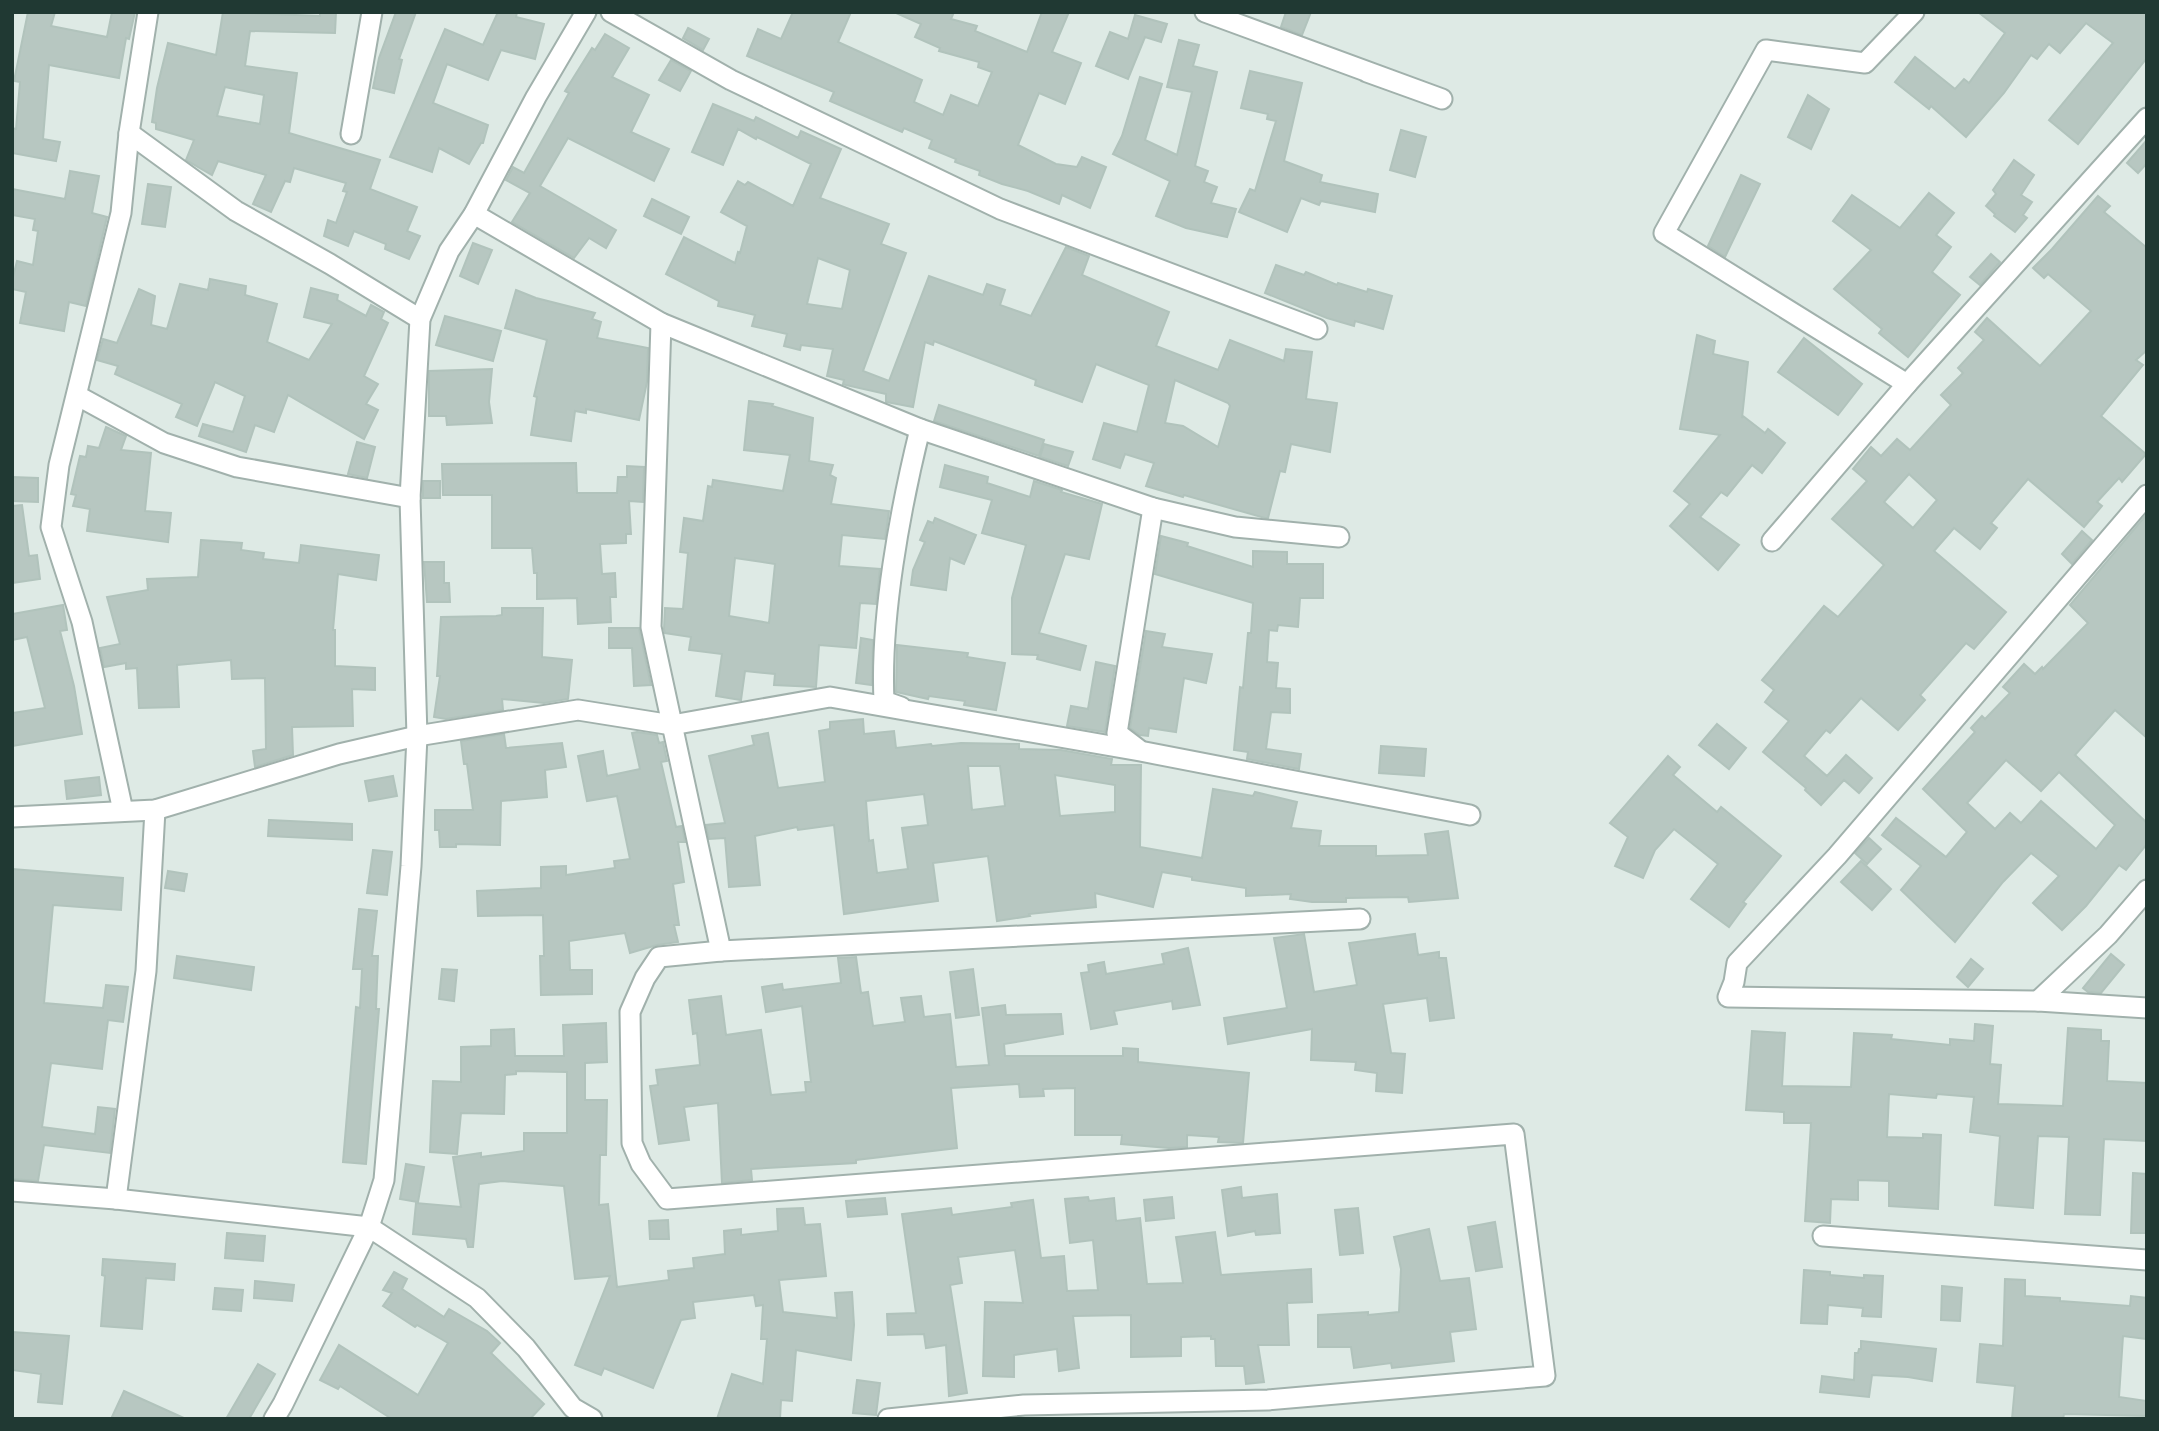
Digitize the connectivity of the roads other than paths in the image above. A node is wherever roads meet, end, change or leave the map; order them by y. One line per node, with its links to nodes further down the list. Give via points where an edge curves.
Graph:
1 (148, 12): 9 (street)
2 (372, 12): 10 (street)
3 (586, 12): 11 (street)
4 (611, 12): 14 (street, via 731,80 1000,209)
5 (1205, 12): 7 (street, via 1417,90)
6 (1914, 12): 15 (street, via 1866,63 1766,50 1664,233)
7 (1367, 72)
8 (2147, 118): 15 (street)
9 (128, 133): 12 (street, via 236,211); 16 (street, via 121,214)
10 (351, 134)
11 (474, 214): 12 (street, via 449,251); 13 (street)
12 (419, 319): 19 (street)
13 (661, 323): 17 (street); 24 (street, via 651,626)
14 (1317, 329)
15 (1908, 384): 22 (street)
16 (78, 396): 19 (street, via 164,443 237,467); 28 (street, via 59,465 51,527 82,622)
17 (920, 429): 20 (street); 23 (street, via 891,584 883,672 884,701)
18 (2147, 495): 34 (street, via 1837,856 1737,963 1727,997)
19 (410, 498): 25 (street)
20 (1153, 508): 21 (street, via 1235,527); 26 (street, via 1117,733)
21 (1339, 537)
22 (1772, 541)
23 (911, 710): 24 (street, via 830,697); 26 (street)
24 (672, 725): 25 (street, via 578,710); 33 (street)
25 (417, 737): 27 (street, via 339,754); 38 (street, via 411,866 384,1181)
26 (1140, 751): 29 (street)
27 (155, 810): 28 (street); 37 (street, via 146,971)
28 (123, 811): 30 (street)
29 (1470, 815)
30 (12, 817)
31 (2147, 890): 34 (street)
32 (1360, 919): 33 (street)
33 (720, 951): 44 (street, via 659,957 630,1012 632,1143 667,1199 1514,1134 1545,1376 1268,1400 1024,1405)
34 (2038, 1001): 35 (street)
35 (2147, 1008)
36 (12, 1191): 37 (street)
37 (116, 1199): 38 (street)
38 (369, 1227): 41 (street, via 478,1298 526,1348); 42 (street)
39 (1823, 1236): 40 (street)
40 (2147, 1260)
41 (570, 1413): 43 (street)
42 (283, 1414)
43 (593, 1419)
44 (888, 1419)

